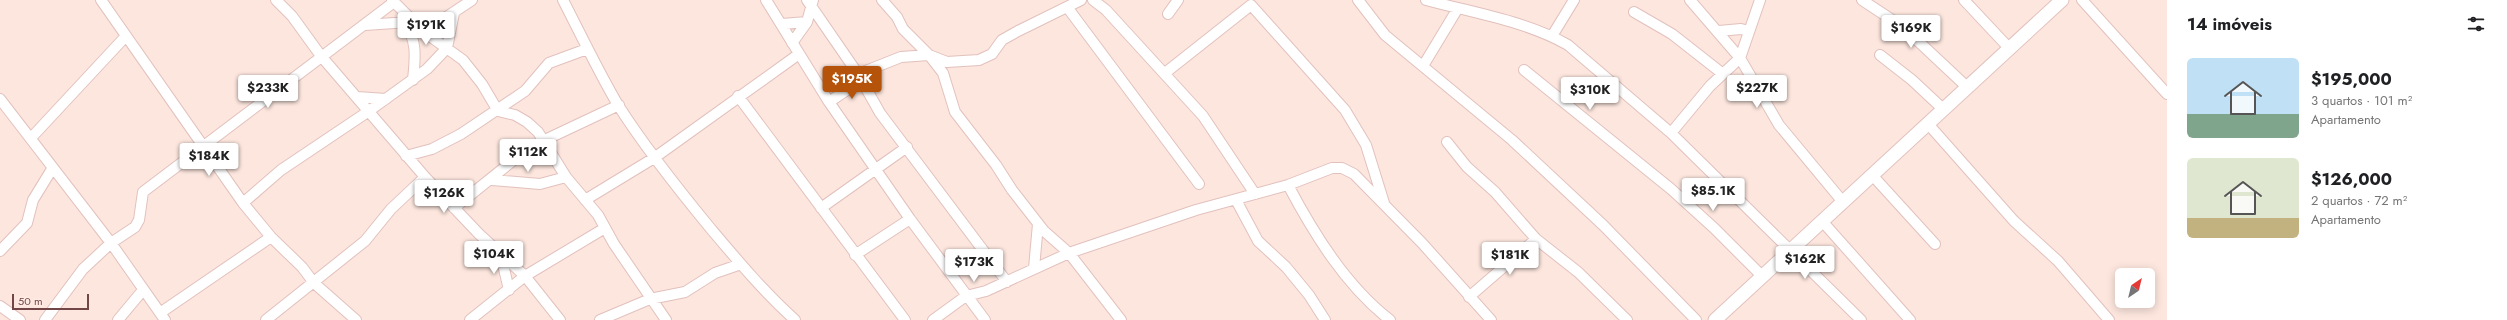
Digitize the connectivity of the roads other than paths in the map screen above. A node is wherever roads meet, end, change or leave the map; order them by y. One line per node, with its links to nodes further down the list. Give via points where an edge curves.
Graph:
1 (101, 0): 34 (street)
2 (276, 0): 43 (street, via 292,16)
3 (472, 0): 25 (street)
4 (563, 0): 39 (street)
5 (882, 0): 41 (street, via 897,17 903,29)
6 (1081, 0): 22 (street)
7 (1092, 0): 47 (street, via 1106,10)
8 (1178, 0): 26 (street)
9 (1358, 0): 45 (street, via 1384,35)
10 (1426, 0): 23 (street)
11 (1574, 0): 35 (street)
12 (1690, 0): 31 (street)
13 (1760, 0): 32 (street)
14 (1862, 0): 51 (street, via 1903,27)
15 (1964, 0): 38 (street)
16 (2062, 0): 38 (street)
17 (2082, 0): 52 (street)
18 (393, 1): 27 (street); 30 (street)
19 (769, 1): 29 (street)
20 (811, 1): 28 (street); 49 (street)
21 (1254, 3): 47 (street); 84 (street, via 1345,110 1366,145)
22 (1067, 7): 41 (street, via 1002,40 992,54 979,60 947,62); 77 (street)
23 (1458, 8): 35 (street); 45 (street)
24 (1634, 12): 48 (street, via 1672,34)
25 (454, 13): 33 (street); 37 (street)
26 (1168, 14)
27 (408, 22): 30 (street); 33 (street); 50 (street, via 416,55)
28 (807, 22): 29 (street); 36 (street)
29 (782, 24): 36 (street)
30 (365, 25): 43 (street)
31 (1719, 31): 32 (street); 44 (street)
32 (1749, 31): 44 (street)
33 (424, 32): 37 (street)
34 (126, 36): 64 (street); 67 (street)
35 (1552, 36): 63 (street, via 1568,45)
36 (792, 43): 40 (street)
37 (448, 48): 50 (street); 61 (street, via 472,69)
38 (2009, 48): 51 (street)
39 (587, 50): 58 (street); 61 (street, via 549,63 531,86)
40 (799, 54): 53 (street); 56 (street)
41 (929, 55): 49 (street, via 901,57); 89 (street, via 943,73 956,112)
42 (1880, 55): 59 (street, via 1912,80)
43 (321, 56): 54 (street); 67 (street)
44 (1740, 58): 48 (street); 82 (street, via 1779,125)
45 (1423, 66): 131 (street, via 1512,140 1603,225)
46 (1524, 70): 103 (street, via 1671,189)
47 (1165, 73): 79 (street, via 1214,130)
48 (1723, 74): 63 (street)
49 (860, 77): 56 (street); 68 (street, via 880,113)
50 (413, 80): 55 (street)
51 (1967, 87): 59 (street)
52 (2167, 94)
53 (738, 96): 70 (street); 86 (street)
54 (357, 97): 55 (street); 60 (street)
55 (386, 99): 60 (street)
56 (829, 102): 72 (street)
57 (1, 103): 64 (street)
58 (618, 105): 65 (street); 70 (street)
59 (1943, 110): 62 (street)
60 (369, 111): 69 (street); 83 (street, via 281,170)
61 (498, 111): 65 (street, via 515,115 527,122); 69 (street, via 432,149)
62 (1929, 125): 73 (street); 135 (street, via 2014,221 2058,261)
63 (1671, 133): 96 (street)
64 (31, 138): 71 (street)
65 (544, 141): 75 (street); 76 (street, via 530,148)
66 (1447, 142): 92 (street, via 1467,167 1495,192)
67 (202, 146): 83 (street); 93 (street, via 143,192 140,197 139,220 135,227)
68 (907, 148): 72 (street); 104 (street)
69 (406, 156): 74 (street)
70 (654, 158): 80 (street); 100 (street)
71 (52, 169): 93 (street); 95 (street, via 33,200 28,224)
72 (876, 169): 86 (street); 87 (street)
73 (1873, 176): 82 (street); 94 (street)
74 (425, 177): 85 (street); 105 (street, via 391,208 365,241)
75 (566, 177): 76 (street, via 540,184); 80 (street)
76 (492, 180): 85 (street)
77 (1199, 184)
78 (1288, 186): 79 (street); 84 (street, via 1332,168 1342,168 1354,174); 128 (street, via 1318,236 1348,277)
79 (1255, 194): 81 (street)
80 (585, 200): 90 (street)
81 (1236, 200): 97 (street, via 1196,210); 127 (street, via 1258,241 1309,295)
82 (1843, 202): 88 (street)
83 (243, 203): 91 (street)
84 (1384, 205): 109 (street, via 1422,243)
85 (454, 208): 99 (street)
86 (821, 208): 98 (street)
87 (910, 219): 98 (street); 108 (street)
88 (1822, 221): 96 (street); 134 (street)
89 (1038, 224): 97 (street); 101 (street)
90 (605, 228): 102 (street); 110 (street, via 640,279)
91 (271, 237): 105 (street, via 302,267); 112 (street)
92 (1536, 239): 109 (street); 130 (street, via 1578,272)
93 (111, 243): 106 (street); 115 (street, via 73,280)
94 (1934, 244)
95 (0, 251)
96 (1792, 251): 103 (street); 133 (street)
97 (1069, 253): 101 (street); 126 (street)
98 (855, 255): 123 (street)
99 (501, 256): 102 (street); 107 (street)
100 (740, 264): 110 (street, via 715,273 684,292); 122 (street)
101 (1034, 268): 104 (street)
102 (524, 276): 107 (street); 113 (street)
103 (1763, 277): 132 (street)
104 (1007, 282): 108 (street)
105 (314, 283): 117 (street); 118 (street)
106 (143, 290): 112 (street); 116 (street)
107 (509, 290): 119 (street)
108 (966, 296): 124 (street); 125 (street)
109 (1469, 297): 129 (street)
110 (650, 299): 120 (street); 121 (street)
111 (0, 306): 114 (street)
112 (162, 316)
113 (555, 318)
114 (20, 320)
115 (45, 320)
116 (118, 320)
117 (266, 320)
118 (356, 320)
119 (470, 320)
120 (600, 320)
121 (666, 320)
122 (795, 320)
123 (905, 320)
124 (933, 320)
125 (985, 320)
126 (1121, 320)
127 (1325, 320)
128 (1390, 320)
129 (1491, 320)
130 (1627, 320)
131 (1696, 320)
132 (1715, 320)
133 (1861, 320)
134 (1910, 320)
135 (2109, 320)

